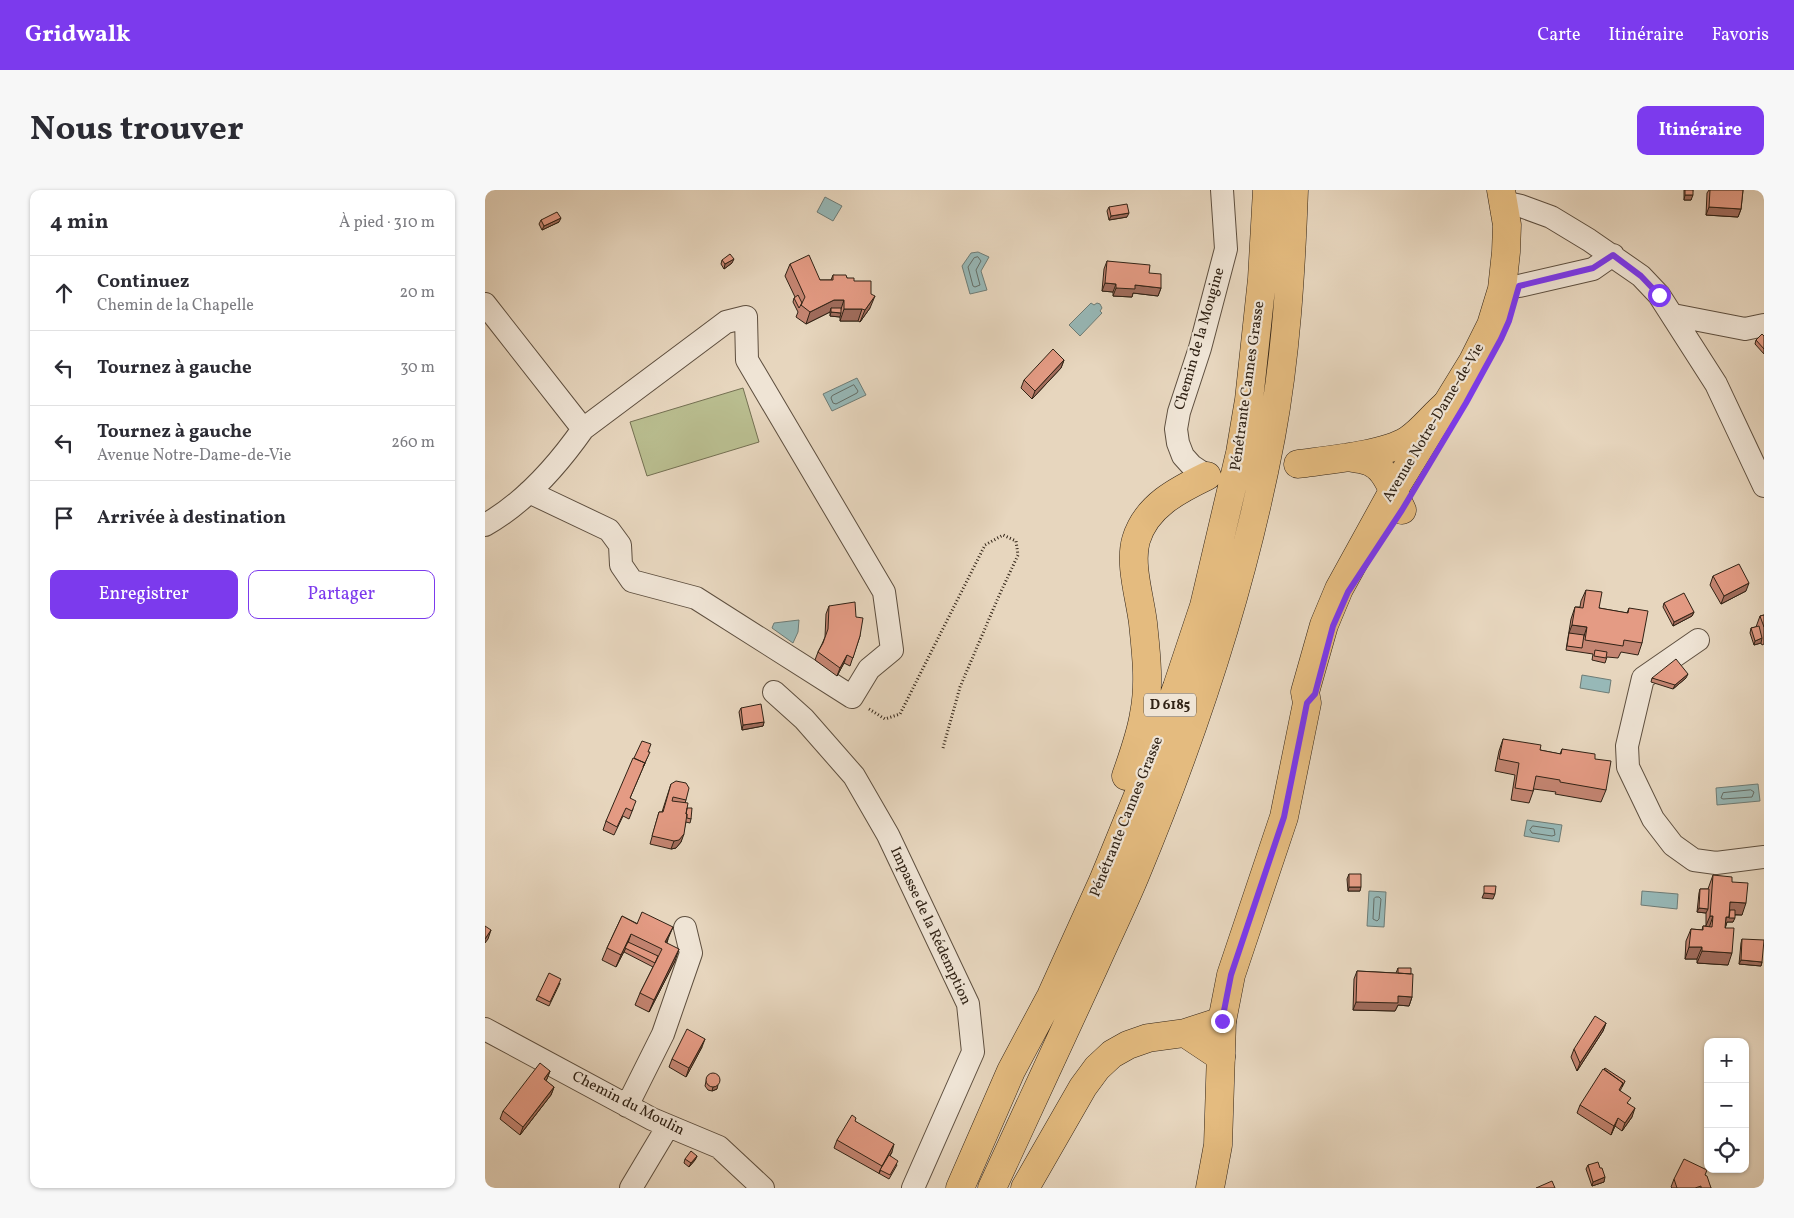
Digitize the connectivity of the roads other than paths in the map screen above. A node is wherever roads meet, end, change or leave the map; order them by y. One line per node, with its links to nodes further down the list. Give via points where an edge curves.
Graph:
1 (1222, 190): 16 (street, Chemin de la Mougine, via 1225,249 1176,429 1183,456)
2 (1267, 190): 29 (main road, Pénétrante Cannes Grasse / D 6185, via 1262,279 1249,400 1240,454 1204,606 1103,881 1051,996)
3 (1294, 190): 7 (main road, Pénétrante Cannes Grasse / D 6185)
4 (1304, 190): 7 (main road)
5 (1511, 197): 6 (street); 8 (main road, Avenue Notre-Dame-de-Vie, via 1506,252)
6 (1613, 255): 8 (street, via 1593,268); 10 (street, via 1641,276)
7 (1292, 264): 36 (main road, Pénétrante Cannes Grasse / D 6185, via 1271,436 1254,517 1209,677 1137,872)
8 (1510, 288): 12 (main road, Avenue Notre-Dame-de-Vie); 19 (main road, Avenue Notre-Dame-de-Vie, via 1509,321 1501,339 1466,403)
9 (485, 304): 13 (street)
10 (1676, 320): 11 (street, via 1745,328); 17 (street, via 1716,384)
11 (1764, 325)
12 (1448, 403): 14 (main road, via 1417,433 1399,445); 19 (main road, Avenue Notre-Dame-de-Vie)
13 (583, 429): 18 (street); 18 (street, via 725,322 746,317 747,360 884,592 892,650 869,669 852,697 696,598 632,582 621,565 620,544 609,530)
14 (1349, 457): 15 (main road); 19 (main road, via 1372,462 1385,475)
15 (1298, 464)
16 (1207, 476): 29 (main road, via 1180,489 1158,505 1136,540 1135,562 1146,649 1145,714 1131,762)
17 (1764, 486)
18 (529, 492): 20 (street, via 502,516)
19 (1397, 501): 25 (main road, Avenue Notre-Dame-de-Vie, via 1348,592 1333,626 1315,694 1307,703 1284,817 1231,975)
20 (485, 525)
21 (1698, 640): 23 (street, via 1643,678 1627,746 1628,768 1653,818 1673,845 1694,860 1716,863)
22 (774, 692): 34 (street, Impasse de la Rédemption, via 854,776 888,835 968,1004 973,1052)
23 (1764, 857)
24 (685, 928): 30 (street, via 691,953 663,1034)
25 (1222, 1021): 27 (main road); 28 (main road, Avenue Notre-Dame-de-Vie)
26 (485, 1029): 30 (street, Chemin du Moulin)
27 (1185, 1033): 28 (main road); 37 (main road, via 1148,1038 1128,1045 1097,1068)
28 (1221, 1057): 38 (main road, Avenue Notre-Dame-de-Vie, via 1218,1145)
29 (1011, 1071): 35 (main road, Pénétrante Cannes Grasse / D 6185)
30 (627, 1106): 31 (street, Chemin du Moulin)
31 (668, 1126): 32 (street); 33 (street, Chemin du Moulin, via 719,1147)
32 (631, 1188)
33 (763, 1188)
34 (913, 1188)
35 (960, 1188)
36 (992, 1188)
37 (1025, 1188)
38 (1210, 1188)

